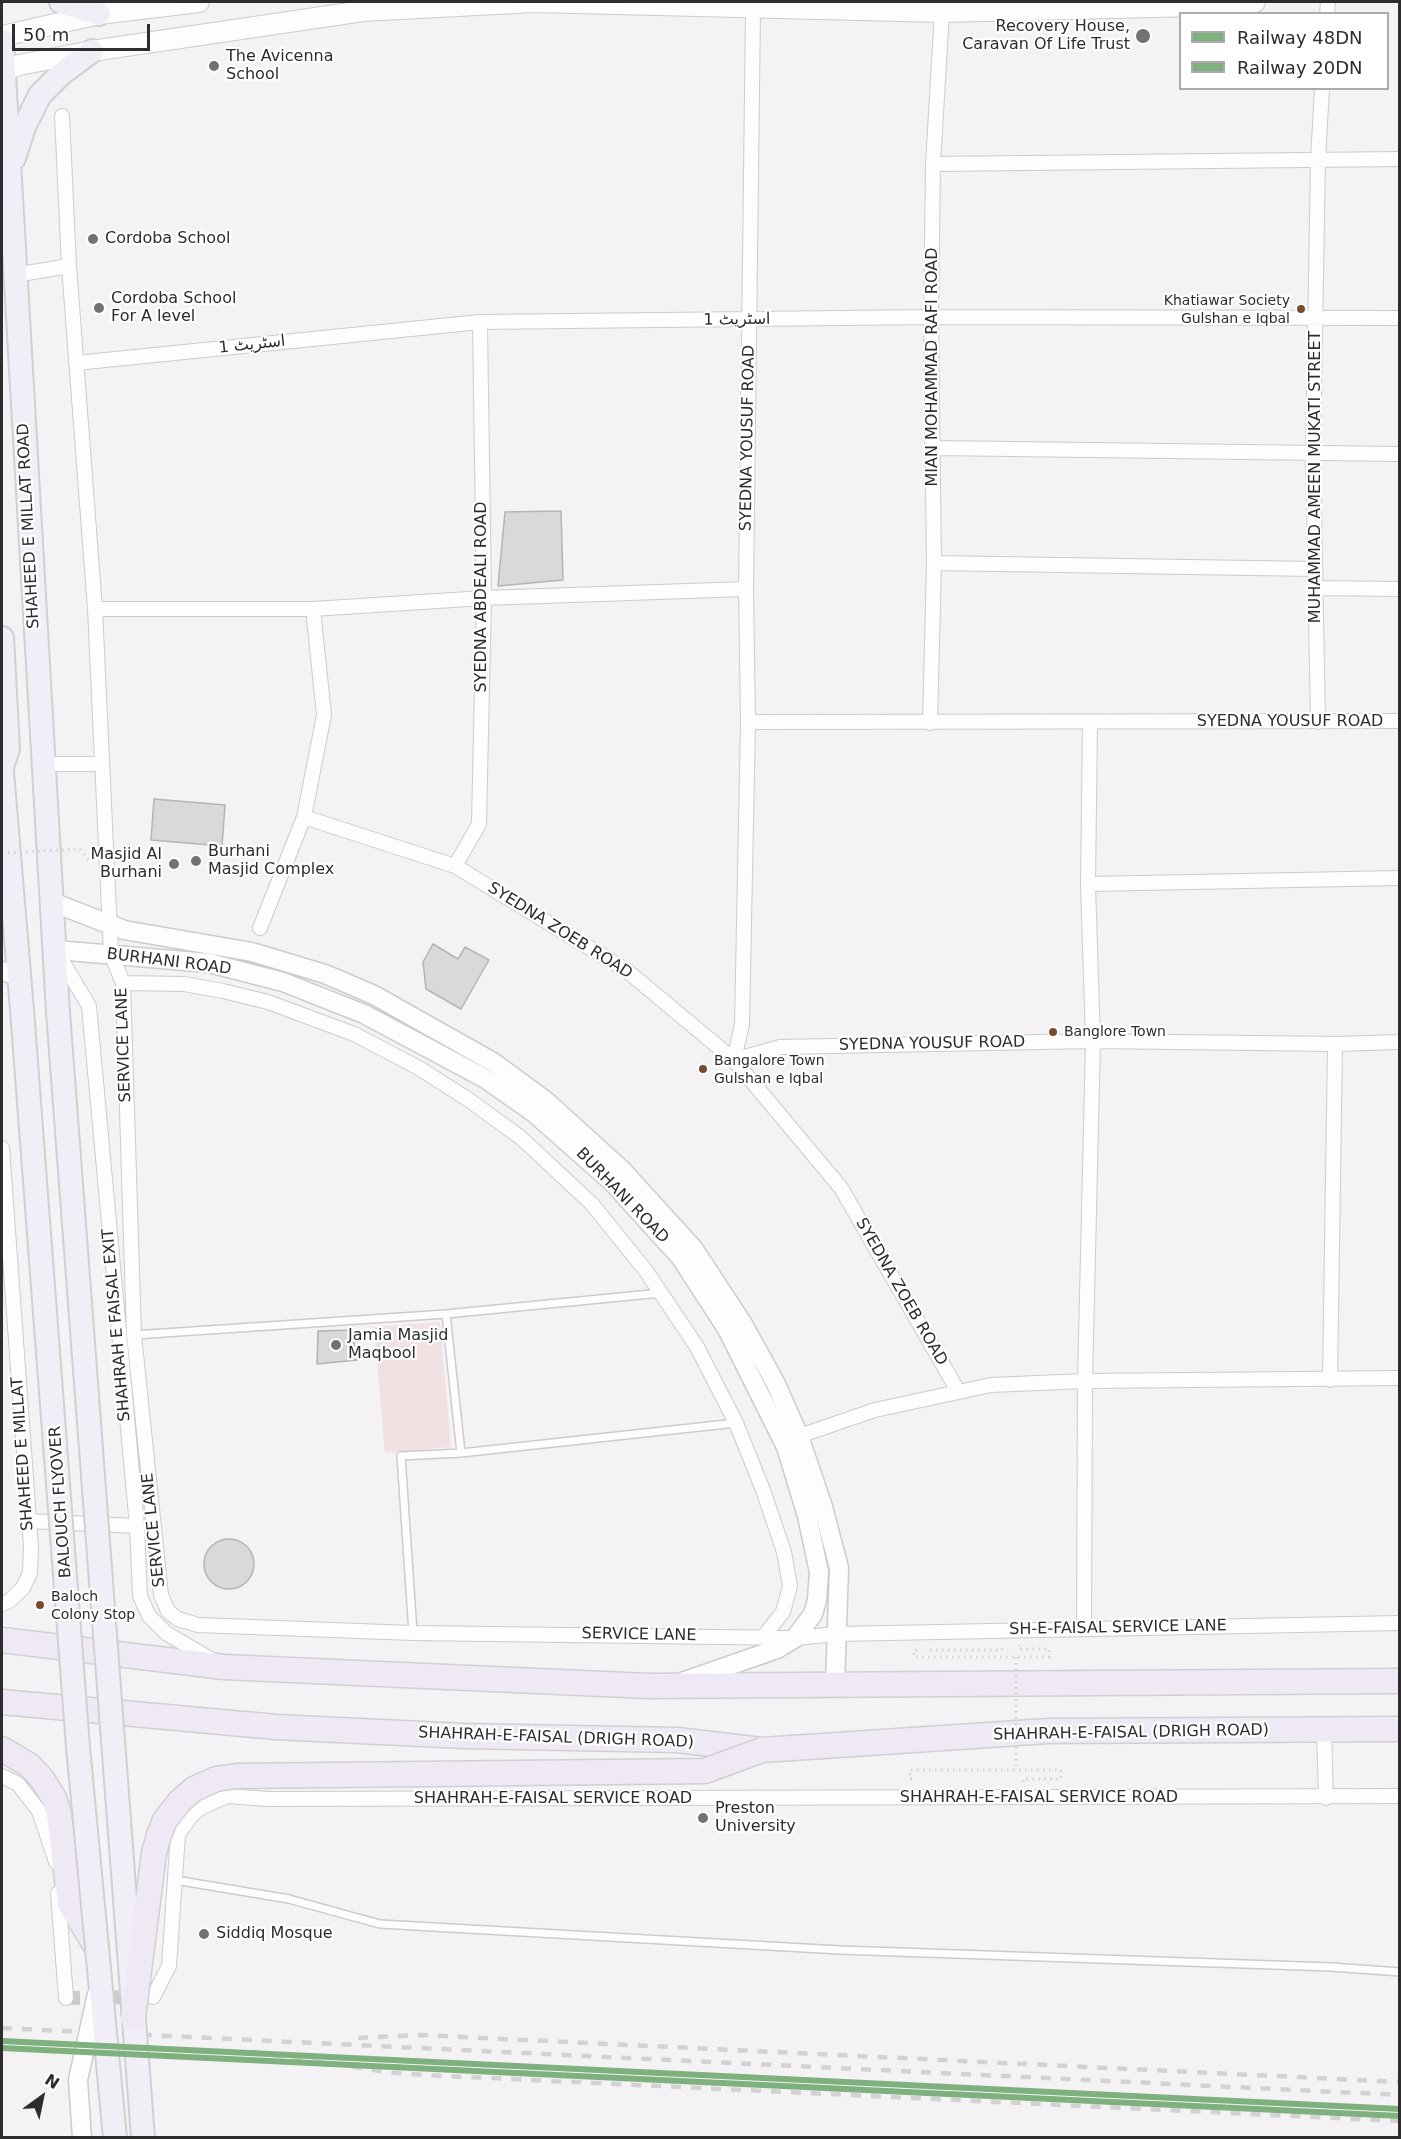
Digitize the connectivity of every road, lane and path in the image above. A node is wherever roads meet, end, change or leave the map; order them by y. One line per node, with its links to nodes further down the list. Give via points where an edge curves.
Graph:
1 (61, 2): 7 (main road)
2 (199, 2): 7 (main road)
3 (1255, 2): 4 (main road)
4 (1196, 4): 6 (main road)
5 (753, 5): 6 (main road); 9 (main road, via 534,2 363,11); 24 (street, SYEDNA YOUSUF ROAD)
6 (942, 12): 16 (street, MIAN MOHAMMAD RAFI ROAD)
7 (99, 14): 8 (main road)
8 (2, 38): 10 (main road, SHAHEED E MILLAT ROAD)
9 (92, 51): 10 (main road); 17 (main road, via 40,95)
10 (3, 70): 13 (main road, SHAHEED E MILLAT ROAD)
11 (1322, 90): 14 (street, MUHAMMAD AMEEN MUKATI STREET)
12 (62, 116): 19 (street, SERVICE LANE)
13 (4, 124): 17 (main road, SHAHEED E MILLAT ROAD)
14 (1318, 159): 15 (street); 16 (street); 23 (street, MUHAMMAD AMEEN MUKATI STREET)
15 (1400, 159)
16 (933, 164): 21 (street, MIAN MOHAMMAD RAFI ROAD)
17 (9, 172): 20 (main road, SHAHEED E MILLAT ROAD)
18 (2, 238): 46 (main road, via 31,752)
19 (69, 266): 20 (street); 26 (street, SERVICE LANE)
20 (15, 275): 46 (main road, SHAHEED E MILLAT ROAD)
21 (931, 316): 23 (street, اسٹریٹ 1); 24 (street, اسٹریٹ 1); 27 (street, MIAN MOHAMMAD RAFI ROAD)
22 (1400, 318): 23 (street, اسٹریٹ 1)
23 (1317, 319): 28 (street, MUHAMMAD AMEEN MUKATI STREET)
24 (749, 320): 25 (street, اسٹریٹ 1); 33 (street, SYEDNA YOUSUF ROAD)
25 (480, 322): 26 (street, اسٹریٹ 1); 35 (street, SYEDNA ABDEALI ROAD)
26 (76, 363): 36 (street, SERVICE LANE)
27 (934, 448): 28 (street); 30 (street, MIAN MOHAMMAD RAFI ROAD)
28 (1313, 453): 29 (street); 31 (street, MUHAMMAD AMEEN MUKATI STREET)
29 (1400, 454)
30 (934, 563): 31 (street); 42 (street, MIAN MOHAMMAD RAFI ROAD)
31 (1315, 569): 32 (street, MUHAMMAD AMEEN MUKATI STREET)
32 (1315, 588): 34 (street); 41 (street, MUHAMMAD AMEEN MUKATI STREET)
33 (746, 589): 35 (street); 40 (street, SYEDNA YOUSUF ROAD)
34 (1400, 589)
35 (484, 598): 37 (street); 50 (street, SYEDNA ABDEALI ROAD, via 479,824)
36 (95, 609): 37 (street); 44 (street, SERVICE LANE)
37 (313, 609): 48 (street, via 324,715)
38 (2, 638): 45 (main road, via 8,749)
39 (1400, 721): 41 (street, SYEDNA YOUSUF ROAD)
40 (748, 722): 42 (street, SYEDNA YOUSUF ROAD); 66 (street, SYEDNA YOUSUF ROAD, via 742,1024)
41 (1318, 722): 43 (street, SYEDNA YOUSUF ROAD)
42 (930, 723): 43 (street, SYEDNA YOUSUF ROAD)
43 (1090, 723): 53 (street)
44 (102, 764): 46 (street); 56 (street, SERVICE LANE)
45 (2, 767)
46 (43, 771): 54 (main road, SHAHEED E MILLAT ROAD)
47 (2, 772): 55 (main road)
48 (304, 817): 50 (street, SYEDNA ZOEB ROAD); 57 (street)
49 (2, 853): 51 (path, bridge, via 80,849 90,861)
50 (455, 866): 66 (street, SYEDNA ZOEB ROAD, via 626,970)
51 (91, 870)
52 (1400, 878): 53 (street)
53 (1088, 884): 63 (street)
54 (52, 902): 56 (street); 58 (main road, SHAHEED E MILLAT ROAD)
55 (7, 910): 60 (main road, BALOUCH FLYOVER, via 15,938)
56 (111, 927): 59 (street, SERVICE LANE); 76 (street, via 252,952 325,974 440,1030 519,1082 623,1171 693,1248 743,1324)
57 (260, 928)
58 (56, 950): 59 (street, BURHANI ROAD); 62 (main road, SHAHEED E MILLAT ROAD); 79 (street, SHAHRAH E FAISAL EXIT, via 88,1006)
59 (111, 954): 61 (street, SERVICE LANE); 86 (street, BURHANI ROAD, via 209,963 283,982 364,1014 484,1078 534,1113 612,1182 681,1258 727,1329 786,1447 819,1572 813,1614)
60 (10, 974): 107 (main road, BALOUCH FLYOVER, bridge, via 22,1010)
61 (123, 983): 68 (street, via 184,984 268,1002 354,1034 419,1068 519,1137 556,1168 592,1204); 70 (street, SERVICE LANE)
62 (58, 1012): 112 (main road, BALOUCH FLYOVER, bridge)
63 (1093, 1041): 65 (street, SYEDNA YOUSUF ROAD); 66 (street, SYEDNA YOUSUF ROAD, via 780,1047); 73 (street)
64 (1400, 1042): 65 (street, SYEDNA YOUSUF ROAD)
65 (1335, 1044): 72 (street)
66 (734, 1060): 74 (street, SYEDNA ZOEB ROAD, via 841,1188)
67 (2, 1148): 78 (street, SHAHEED E MILLAT)
68 (662, 1293): 69 (lane); 75 (street, via 697,1347)
69 (446, 1314): 70 (lane); 77 (lane)
70 (134, 1335): 83 (street, SERVICE LANE, via 161,1595 168,1611 178,1619 198,1625)
71 (1400, 1378): 72 (street)
72 (1330, 1380): 73 (street)
73 (1085, 1381): 74 (street, via 991,1385); 82 (street)
74 (958, 1391): 76 (street, via 875,1410)
75 (736, 1423): 77 (lane); 85 (street, via 771,1512 789,1577 783,1612)
76 (800, 1436): 84 (street, via 838,1568)
77 (461, 1453): 83 (lane, via 401,1456)
78 (27, 1521): 79 (street); 80 (street, SHAHEED E MILLAT, via 30,1573 23,1588)
79 (137, 1526): 91 (street, SHAHRAH E FAISAL EXIT, via 140,1596 149,1616 166,1633)
80 (2, 1604)
81 (1400, 1623): 82 (street, SH-E-FAISAL SERVICE LANE)
82 (1084, 1629): 84 (street, SH-E-FAISAL SERVICE LANE)
83 (413, 1633): 85 (street, SERVICE LANE)
84 (837, 1634): 86 (street, SH-E-FAISAL SERVICE LANE); 94 (street)
85 (764, 1636): 86 (street, SERVICE LANE)
86 (795, 1638): 93 (street, BURHANI ROAD, via 777,1649)
87 (2, 1640): 91 (highway)
88 (1019, 1649): 90 (path, via 1050,1649 1049,1657)
89 (1002, 1650): 90 (path, via 914,1650 914,1657)
90 (1016, 1657): 100 (path, bridge)
91 (224, 1667): 93 (highway)
92 (1400, 1681): 94 (highway)
93 (672, 1685): 94 (highway)
94 (835, 1686)
95 (2, 1702): 99 (highway, SHAHRAH-E-FAISAL (DRIGH ROAD), via 276,1727 676,1740)
96 (1400, 1729): 97 (highway, SHAHRAH-E-FAISAL (DRIGH ROAD))
97 (1324, 1730): 99 (highway, SHAHRAH-E-FAISAL (DRIGH ROAD), via 1048,1731); 105 (street)
98 (2, 1749): 107 (highway, via 29,1765 54,1798 70,1905)
99 (762, 1750): 112 (highway, bridge, via 705,1771 216,1779 180,1801 159,1835)
100 (1016, 1770): 102 (path, via 910,1770 910,1779); 103 (path, via 1061,1770 1061,1779)
101 (2, 1776): 111 (street, via 18,1785 39,1811 56,1859)
102 (922, 1779)
103 (1023, 1779)
104 (1400, 1796): 105 (street, SHAHRAH-E-FAISAL SERVICE ROAD)
105 (1326, 1798): 106 (street, SHAHRAH-E-FAISAL SERVICE ROAD, via 227,1796 202,1807 178,1834)
106 (175, 1880): 108 (lane, via 289,1899 380,1923 840,1950); 110 (street, SHAHRAH-E-FAISAL SERVICE ROAD, via 169,1966)
107 (97, 1948): 109 (main road, BALOUCH FLYOVER, bridge)
108 (1400, 1972)
109 (101, 1976): 113 (street, bridge, via 78,2080); 114 (main road, BALOUCH FLYOVER, bridge)
110 (153, 1997)
111 (66, 1998)
112 (133, 2018): 115 (main road, BALOUCH FLYOVER, bridge)
113 (82, 2138)
114 (115, 2138)
115 (143, 2138)

